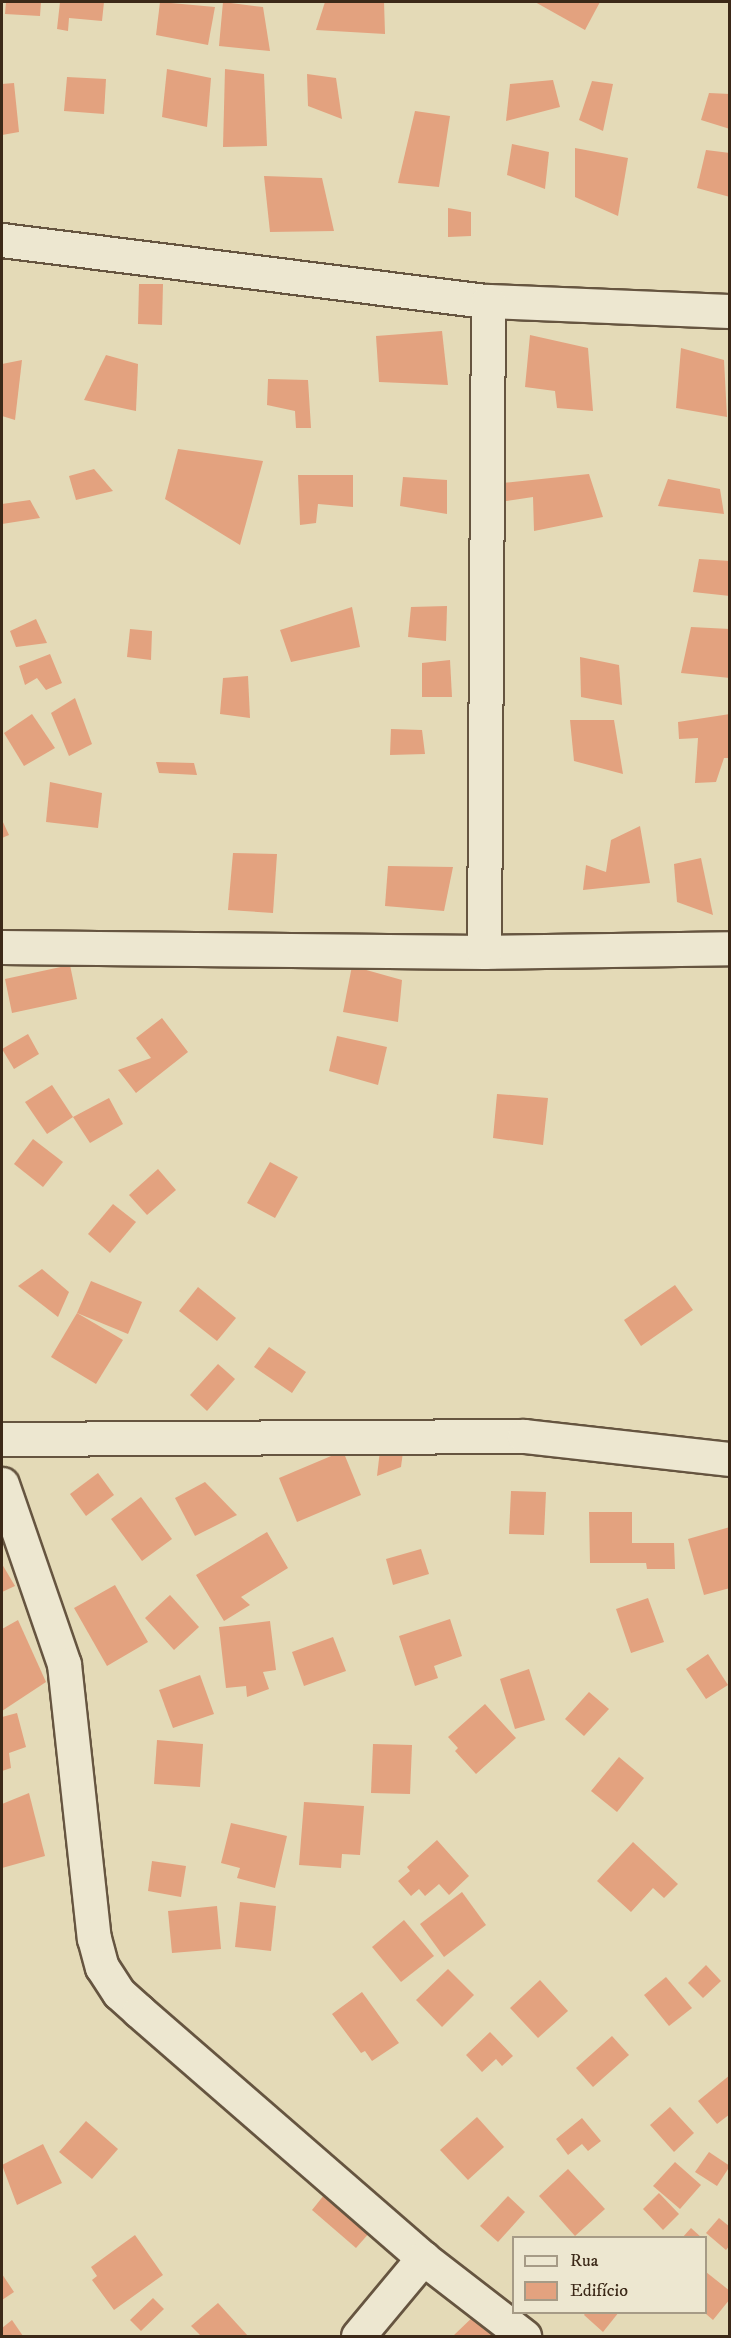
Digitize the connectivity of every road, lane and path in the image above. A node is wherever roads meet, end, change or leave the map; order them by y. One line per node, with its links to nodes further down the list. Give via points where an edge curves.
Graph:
1 (2, 240): 2 (street)
2 (488, 301): 3 (street); 6 (street)
3 (729, 311)
4 (2, 947): 6 (street)
5 (729, 948): 6 (street)
6 (484, 952)
7 (2, 1439): 8 (street, via 524,1436)
8 (729, 1459)
9 (2, 1484): 10 (street, via 64,1664 94,1938 102,1968 119,1993)
10 (423, 2258): 11 (street); 12 (street)
11 (358, 2337)
12 (524, 2337)

